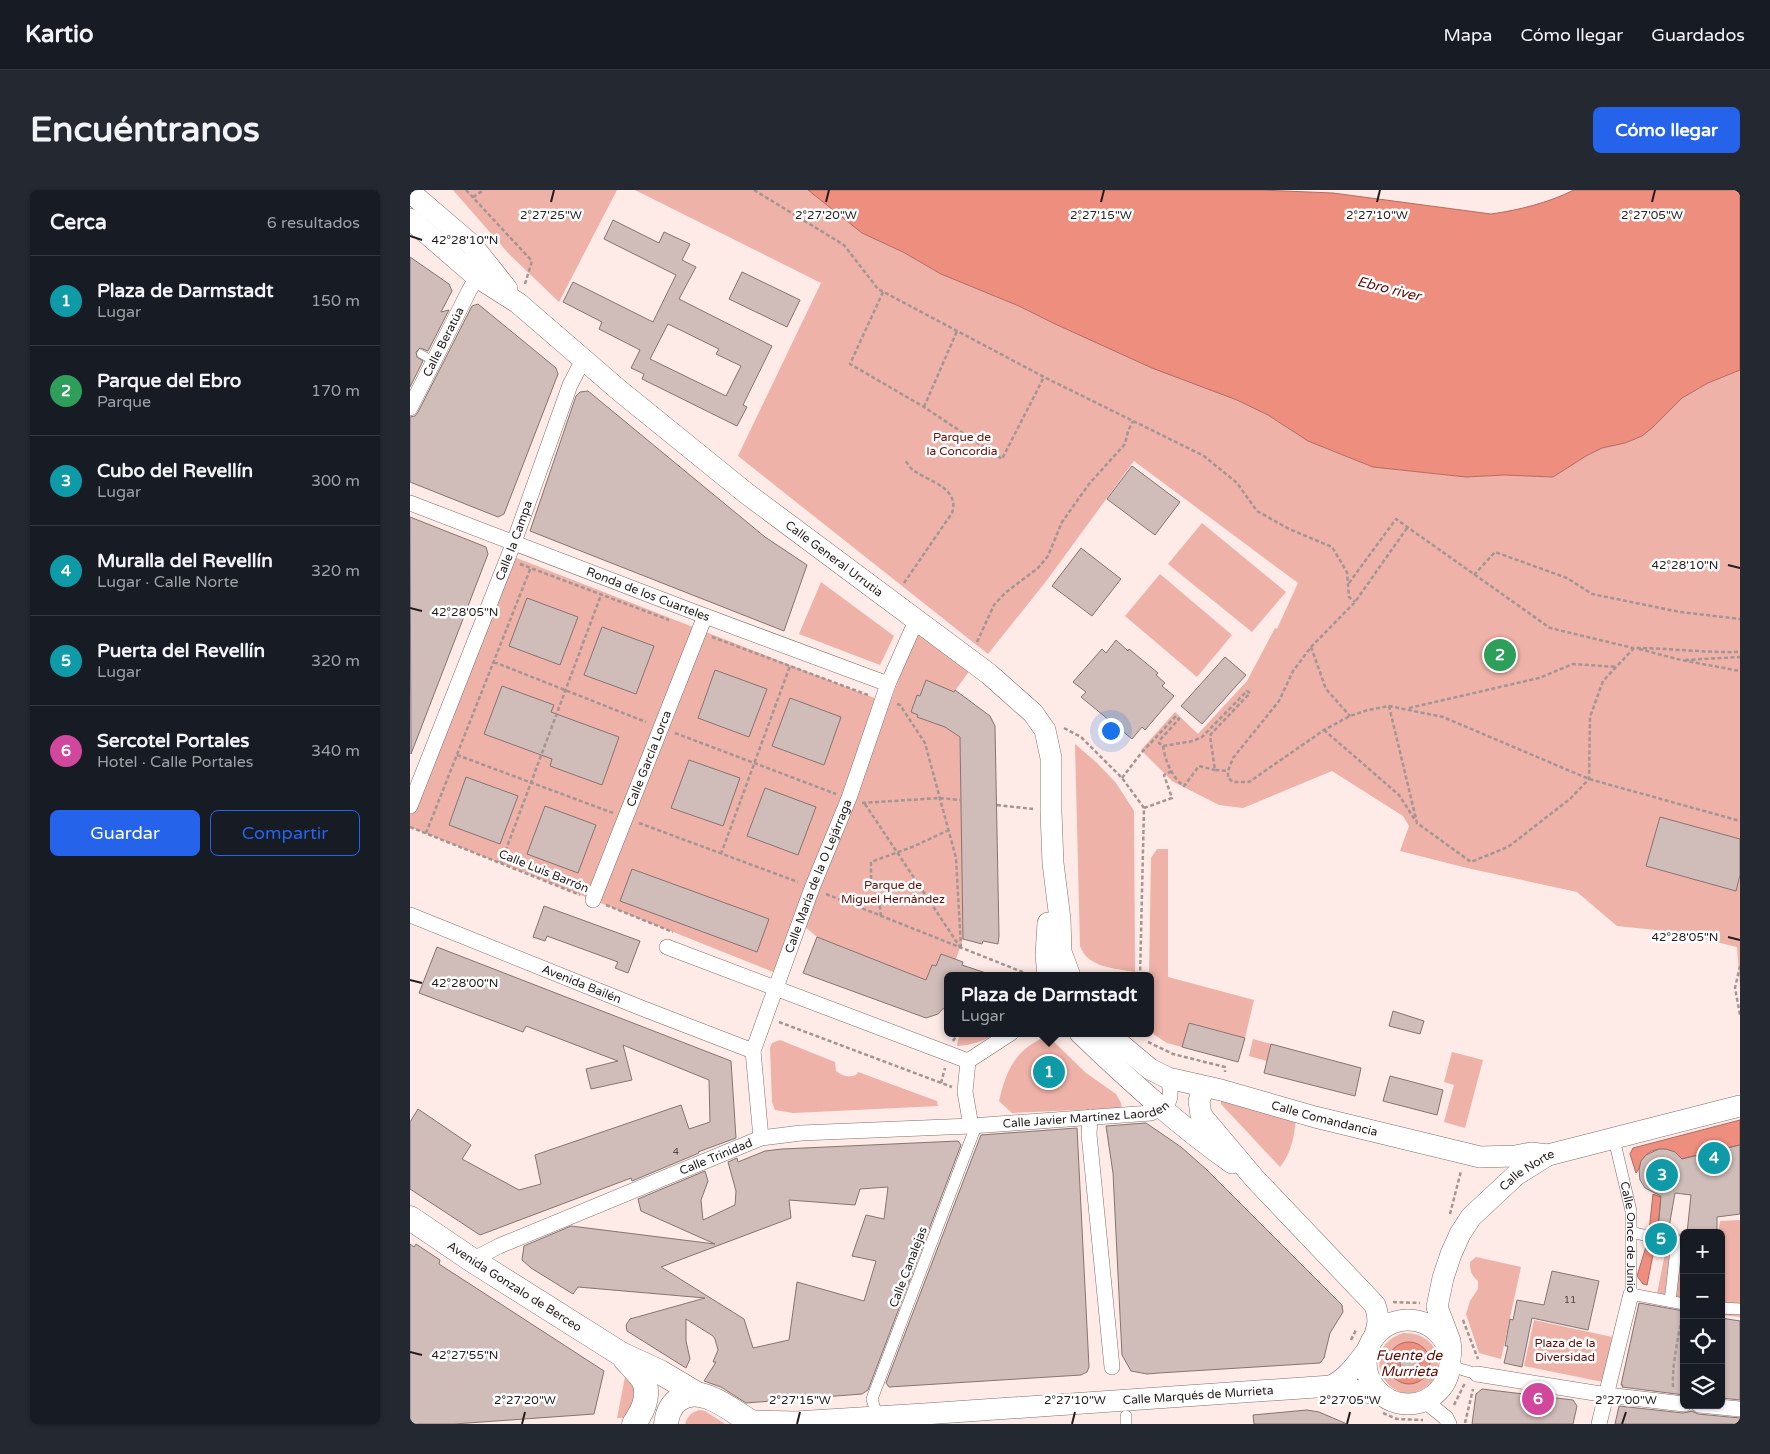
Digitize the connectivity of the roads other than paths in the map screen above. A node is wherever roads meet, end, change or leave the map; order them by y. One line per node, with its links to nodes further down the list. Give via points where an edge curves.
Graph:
1 (410, 192): 4 (main road, Calle General Urrutia, via 472,245)
2 (410, 219): 3 (main road, Calle General Urrutia)
3 (478, 277): 4 (main road, Calle General Urrutia); 6 (street, Calle Beratúa, via 427,357)
4 (518, 303): 5 (main road, Calle General Urrutia)
5 (583, 360): 8 (street, Calle la Campa, via 570,385); 10 (main road, Calle General Urrutia, via 746,493)
6 (410, 408)
7 (410, 502): 8 (street, Ronda de los Cuarteles)
8 (514, 542): 9 (street, Ronda de los Cuarteles); 12 (street, Calle la Campa)
9 (705, 616): 11 (street, Ronda de los Cuarteles); 14 (street, Calle García Lorca)
10 (916, 621): 11 (street, Calle María de la O Lejárraga); 13 (main road, Calle General Urrutia, via 989,674 1033,713 1045,730 1051,758)
11 (888, 684): 19 (street, Calle María de la O Lejárraga, via 849,798)
12 (410, 806)
13 (1053, 863): 17 (main road, Calle General Urrutia, via 1046,955); 18 (main road, Calle General Urrutia, via 1061,952)
14 (593, 900)
15 (410, 915): 24 (street, Avenida Bailén)
16 (667, 947): 19 (street)
17 (1035, 972)
18 (1068, 972)
19 (776, 988): 24 (street, Calle María de la O Lejárraga); 25 (street)
20 (1005, 1037): 25 (street)
21 (1084, 1037): 29 (main road)
22 (1100, 1037): 26 (street, via 1132,1066)
23 (1112, 1037): 26 (main road, Calle Comandancia, via 1150,1069)
24 (753, 1051): 32 (street, Calle María de la O Lejárraga)
25 (968, 1061): 31 (street, via 965,1092)
26 (1168, 1078): 27 (main road, Calle Comandancia); 29 (street, Calle Javier Martínez Laorden, via 1170,1099)
27 (1204, 1087): 35 (main road, Calle Comandancia); 36 (main road, via 1199,1101 1201,1115)
28 (1740, 1106): 33 (main road, Calle Norte)
29 (1163, 1108): 30 (street, Calle Javier Martínez Laorden, via 1127,1116); 36 (main road)
30 (1090, 1117): 31 (street, Calle Javier Martínez Laorden); 49 (street)
31 (973, 1126): 32 (street, Calle Trinidad, via 801,1133); 59 (street, Calle Canalejas, via 872,1399)
32 (761, 1138): 40 (street, Calle Trinidad)
33 (1614, 1139): 34 (main road, Calle Norte); 39 (street, Calle Once de Junio, via 1631,1211)
34 (1548, 1155): 35 (main road, Calle Comandancia); 37 (main road, Calle Norte, via 1516,1175)
35 (1480, 1157): 37 (main road)
36 (1255, 1179): 46 (main road, via 1375,1304 1378,1326)
37 (1498, 1192): 48 (main road, Calle Norte, via 1471,1217 1460,1234 1443,1278 1437,1307 1450,1341)
38 (410, 1218): 40 (main road, Avenida Gonzalo de Berceo)
39 (1632, 1232): 41 (street, Calle Once de Junio); 42 (street, via 1677,1241)
40 (472, 1260): 47 (main road, Avenida Gonzalo de Berceo)
41 (1631, 1294): 42 (street); 54 (street, Calle Once de Junio)
42 (1670, 1301): 43 (street)
43 (1680, 1303)
44 (1725, 1308): 45 (street)
45 (1740, 1309)
46 (1362, 1339): 48 (main road, via 1399,1321 1421,1322 1440,1336); 51 (main road, via 1351,1371); 53 (main road, via 1367,1374)
47 (621, 1354): 52 (main road, Avenida Gonzalo de Berceo); 60 (main road, Avenida Gonzalo de Berceo, via 663,1393); 63 (main road, Avenida Gonzalo de Berceo, via 645,1383 646,1402)
48 (1450, 1362): 50 (street); 55 (main road, via 1442,1387)
49 (1112, 1367)
50 (1474, 1373): 54 (street)
51 (1331, 1386): 53 (main road, Calle Marqués de Murrieta); 59 (main road, Calle Marqués de Murrieta)
52 (696, 1394): 60 (main road, via 681,1398); 61 (main road, Avenida Gonzalo de Berceo, via 706,1396)
53 (1382, 1395): 55 (main road, via 1398,1403 1416,1404)
54 (1607, 1395): 56 (street); 65 (street, Calle Once de Junio)
55 (1425, 1400): 64 (street)
56 (1678, 1403)
57 (1725, 1408): 58 (street)
58 (1740, 1409)
59 (881, 1416): 62 (main road, Calle Marqués de Murrieta)
60 (665, 1419)
61 (750, 1422): 62 (main road, Calle Marqués de Murrieta)
62 (793, 1423)
63 (634, 1424)
64 (1449, 1424)
65 (1599, 1424)

